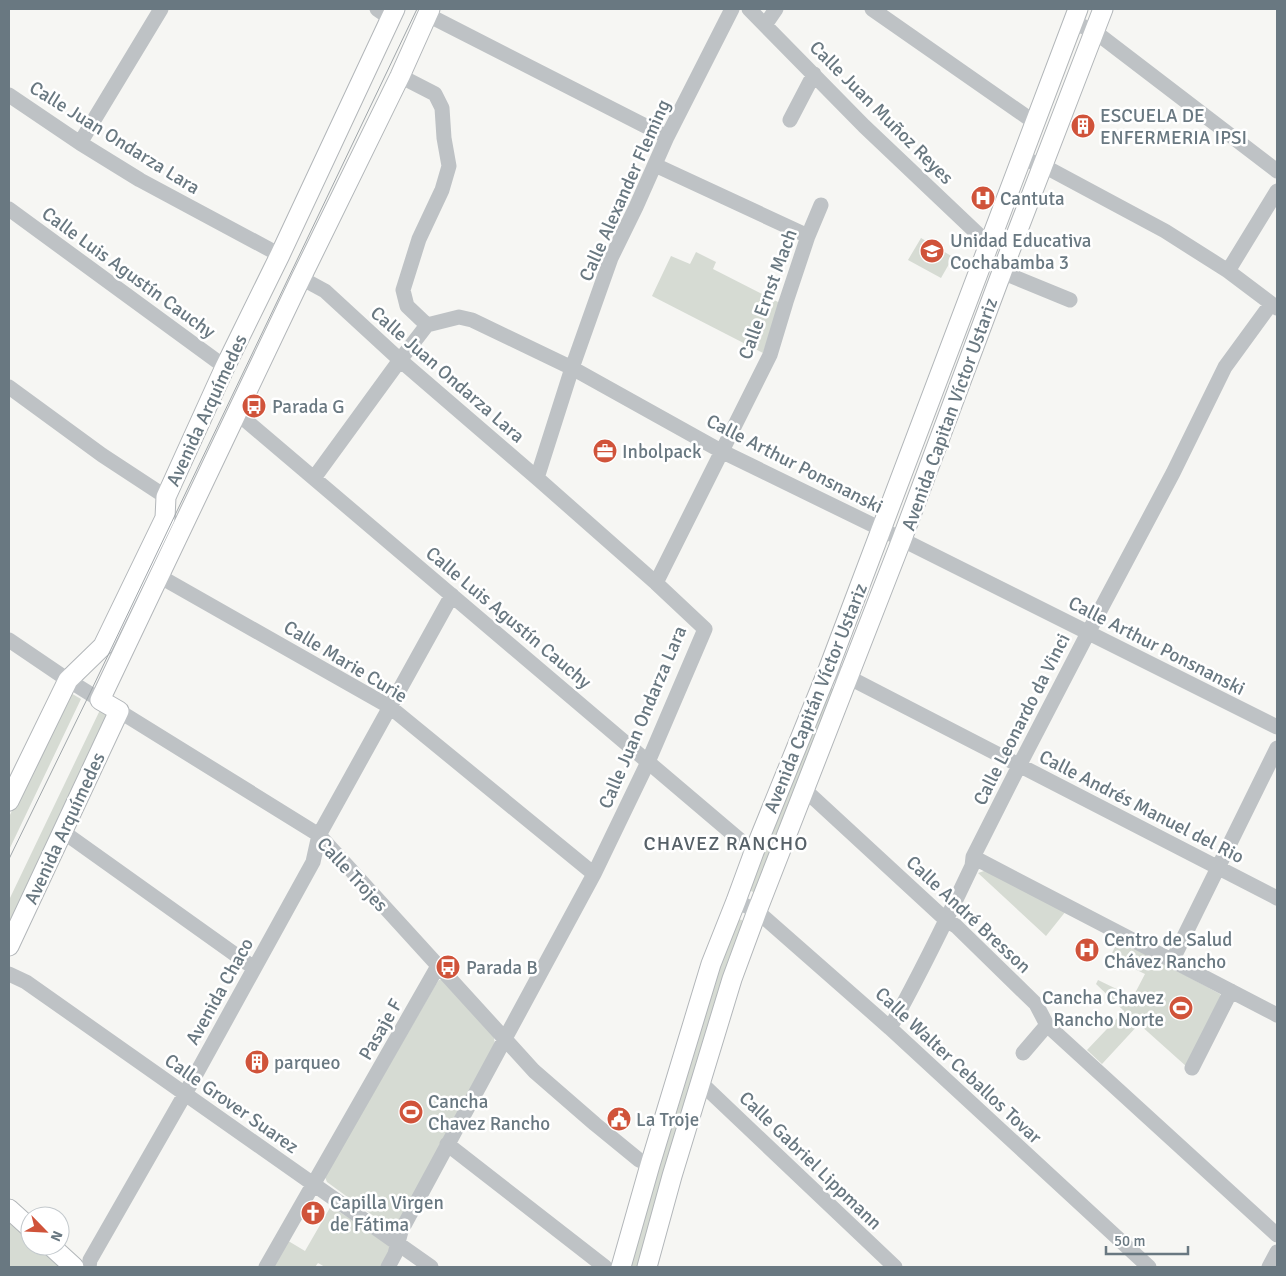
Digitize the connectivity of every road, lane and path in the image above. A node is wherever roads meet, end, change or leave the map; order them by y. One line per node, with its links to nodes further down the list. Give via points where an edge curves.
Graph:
1 (161, 9): 18 (street)
2 (732, 9): 17 (street, Calle Alexander Fleming)
3 (749, 9): 10 (street, Calle Juan Muñoz Reyes)
4 (776, 9): 10 (street)
5 (872, 9): 16 (street)
6 (1103, 9): 11 (main road, Avenida Capitan Víctor Ustariz)
7 (387, 12): 28 (main road, Avenida Arquímedes)
8 (429, 12): 13 (main road, Avenida Arquímedes); 17 (street)
9 (1075, 15): 11 (street); 16 (main road, Avenida Capitan Víctor Ustariz)
10 (765, 24): 12 (street, Calle Juan Muñoz Reyes)
11 (1094, 31): 21 (main road, Avenida Capitan Víctor Ustariz); 22 (street)
12 (814, 74): 15 (street); 27 (street, Calle Juan Muñoz Reyes, via 864,126)
13 (400, 76): 31 (main road, Avenida Arquímedes); 34 (street, via 435,94 442,108 449,166 442,190 419,239 404,290 407,306)
14 (9, 95): 18 (street, Calle Juan Ondarza Lara)
15 (790, 120)
16 (1034, 122): 19 (main road, Avenida Capitan Víctor Ustariz)
17 (667, 137): 20 (street, Calle Alexander Fleming)
18 (80, 143): 28 (street, Calle Juan Ondarza Lara, via 140,180)
19 (1020, 158): 21 (street); 27 (main road, Avenida Capitan Víctor Ustariz)
20 (655, 165): 26 (street); 37 (street, Calle Alexander Fleming, via 611,258)
21 (1042, 165): 29 (street, via 1165,231); 30 (main road, Avenida Capitan Víctor Ustariz)
22 (1276, 166)
23 (1277, 191): 29 (street)
24 (821, 205): 26 (street, Calle Ernst Mach)
25 (9, 208): 36 (street, Calle Luis Agustín Cauchy)
26 (808, 236): 40 (street, Calle Ernst Mach, via 770,355)
27 (989, 241): 44 (main road, Avenida Capitan Víctor Ustariz)
28 (280, 255): 36 (main road, Avenida Arquímedes)
29 (1228, 271): 33 (street)
30 (1002, 272): 32 (street); 45 (main road, Avenida Capitan Víctor Ustariz)
31 (301, 278): 35 (street, Calle Juan Ondarza Lara, via 325,290); 39 (main road, Avenida Arquímedes)
32 (1070, 300)
33 (1274, 306): 49 (street, Calle Leonardo da Vinci, via 1225,367)
34 (428, 324): 35 (street); 37 (street, Calle Arthur Ponsnanski, via 459,317 472,320)
35 (400, 360): 41 (street); 42 (street, Calle Juan Ondarza Lara)
36 (225, 367): 43 (main road, Avenida Arquímedes)
37 (572, 368): 40 (street, Calle Arthur Ponsnanski); 42 (street, Calle Alexander Fleming)
38 (9, 387): 43 (street)
39 (237, 413): 41 (street, Calle Luis Agustín Cauchy); 46 (main road, Avenida Arquímedes)
40 (721, 450): 44 (street, Calle Arthur Ponsnanski); 47 (street, Calle Ernst Mach)
41 (314, 478): 48 (street, Calle Luis Agustín Cauchy)
42 (537, 478): 47 (street, Calle Juan Ondarza Lara)
43 (166, 497): 53 (main road, Avenida Arquímedes, via 164,518 103,646)
44 (881, 529): 45 (street, Calle Arthur Ponsnanski); 51 (main road, Avenida Capitán Víctor Ustariz)
45 (902, 539): 49 (street, Calle Arthur Ponsnanski); 52 (main road, Avenida Capitán Víctor Ustariz)
46 (159, 576): 54 (main road, Avenida Arquímedes); 55 (street, Calle Marie Curie)
47 (656, 583): 59 (street, Calle Juan Ondarza Lara, via 705,629)
48 (452, 595): 55 (street, Avenida Chaco); 59 (street, Calle Luis Agustín Cauchy)
49 (1088, 632): 57 (street, Calle Arthur Ponsnanski); 60 (street, Calle Leonardo da Vinci)
50 (9, 640): 53 (street, Calle Trojes)
51 (828, 670): 52 (street, Calle Andrés Manuel del Rio); 65 (main road, Avenida Capitán Víctor Ustariz)
52 (848, 677): 60 (street, Calle Andrés Manuel del Rio); 61 (main road, Avenida Capitán Víctor Ustariz)
53 (68, 680): 54 (street, Calle Trojes); 62 (main road, Avenida Arquímedes)
54 (100, 700): 56 (main road, Calle Trojes)
55 (390, 707): 64 (street, Avenida Chaco); 68 (street, Calle Marie Curie)
56 (119, 711): 63 (main road, Avenida Arquímedes); 64 (street, Calle Trojes)
57 (1277, 727)
58 (1277, 748): 67 (street)
59 (648, 762): 65 (street, Calle Luis Agustín Cauchy); 68 (street, Calle Juan Ondarza Lara)
60 (1020, 764): 66 (street, Calle Leonardo da Vinci); 67 (street, Calle Andrés Manuel del Rio)
61 (805, 790): 71 (main road, Avenida Capitán Víctor Ustariz); 72 (street, Calle André Bresson)
62 (11, 793)
63 (62, 831): 73 (main road, Avenida Arquímedes); 76 (street)
64 (319, 835): 75 (street, Calle Trojes); 76 (street, Avenida Chaco, via 313,862)
65 (754, 852): 70 (main road, Avenida Capitán Víctor Ustariz)
66 (974, 857): 72 (street, Calle Leonardo da Vinci); 74 (street)
67 (1218, 868): 69 (street, Calle Andrés Manuel del Rio); 74 (street)
68 (594, 874): 82 (street, Calle Juan Ondarza Lara)
69 (1277, 898)
70 (736, 901): 71 (street, Calle Walter Ceballos Tovar); 88 (main road, Avenida Capitán Víctor Ustariz, via 711,964)
71 (757, 911): 81 (street, Calle Walter Ceballos Tovar); 85 (main road, Avenida Capitán Víctor Ustariz)
72 (946, 920): 80 (street, Calle André Bresson, via 1036,1004); 81 (street, Calle Leonardo da Vinci)
73 (9, 946)
74 (1172, 961): 78 (street)
75 (438, 966): 82 (street, Calle Trojes); 89 (street, Pasaje F)
76 (254, 968): 86 (street, Avenida Chaco)
77 (9, 974): 86 (street, Calle Grover Suarez, via 26,982)
78 (1231, 991): 79 (street); 84 (street)
79 (1277, 1016)
80 (1047, 1025): 83 (street); 92 (street, Calle André Bresson)
81 (890, 1028): 105 (street, Calle Walter Ceballos Tovar)
82 (506, 1039): 87 (street, Calle Juan Ondarza Lara); 88 (street, Calle Trojes, via 534,1071 639,1160)
83 (1023, 1053)
84 (1192, 1068)
85 (700, 1082): 103 (main road, Avenida Capitán Víctor Ustariz); 104 (street, Calle Gabriel Lippmann)
86 (185, 1094): 89 (street, Calle Grover Suarez); 97 (street, Avenida Chaco, via 90,1260)
87 (447, 1144): 93 (street, Calle Juan Ondarza Lara); 101 (street)
88 (650, 1165): 102 (main road, Avenida Capitán Víctor Ustariz)
89 (313, 1184): 93 (street, Calle Grover Suarez); 98 (street, Pasaje F)
90 (9, 1209): 91 (main road)
91 (20, 1219)
92 (1277, 1235)
93 (397, 1244): 99 (street, Calle Juan Ondarza Lara); 100 (street, Calle Grover Suarez)
94 (1277, 1252): 106 (street)
95 (62, 1256): 96 (main road)
96 (74, 1267)
97 (90, 1267)
98 (266, 1267)
99 (388, 1267)
100 (431, 1267)
101 (605, 1267)
102 (621, 1267)
103 (647, 1267)
104 (895, 1267)
105 (1149, 1267)
106 (1269, 1267)

